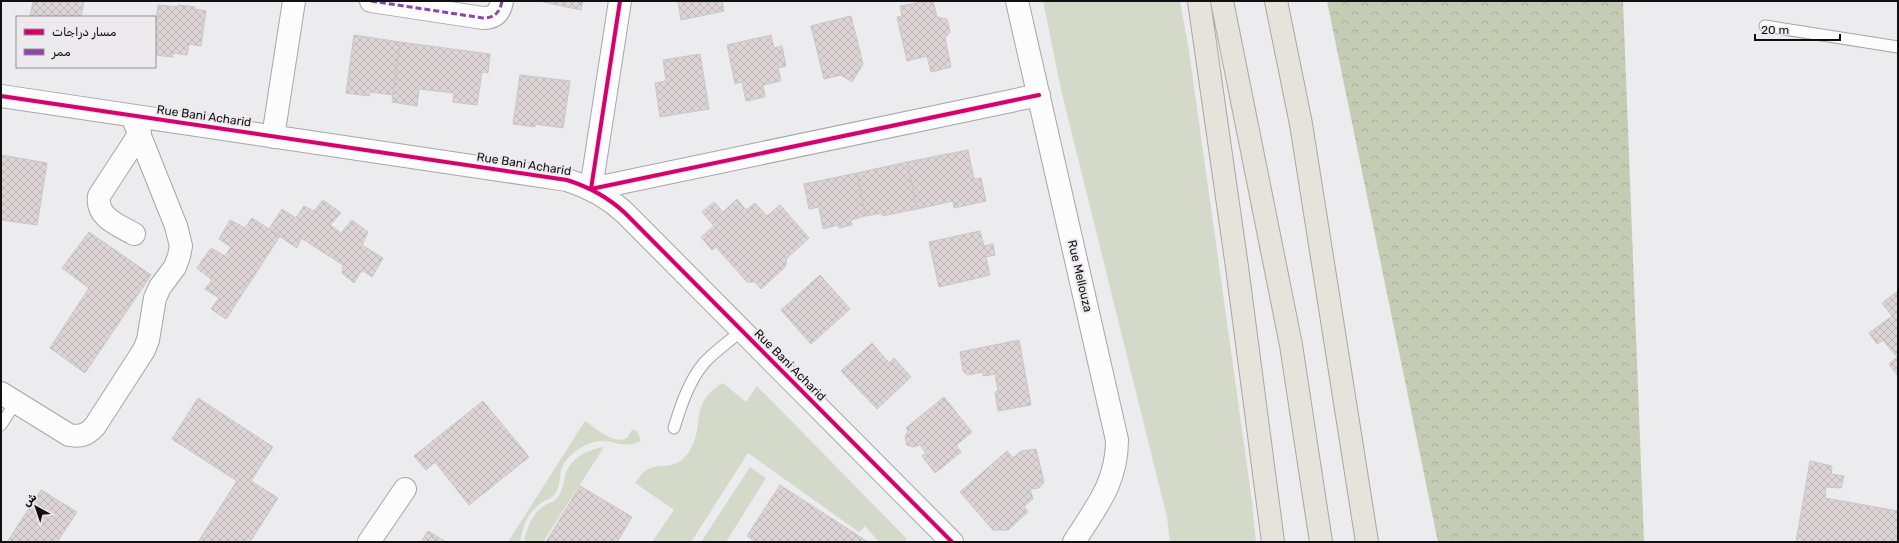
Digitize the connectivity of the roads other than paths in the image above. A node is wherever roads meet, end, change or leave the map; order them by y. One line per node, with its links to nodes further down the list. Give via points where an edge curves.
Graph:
1 (294, 1): 14 (street)
2 (372, 1): 3 (street, via 490,18 500,11)
3 (502, 1)
4 (620, 1): 15 (street)
5 (1017, 1): 11 (street, Rue Mellouza)
6 (1199, 1): 26 (highway)
7 (1222, 1): 27 (highway, via 1291,345)
8 (1276, 1): 22 (highway, via 1301,124)
9 (1765, 26): 10 (lane)
10 (1898, 47)
11 (1039, 95): 15 (street); 25 (street, Rue Mellouza, via 1117,440 1114,472)
12 (1, 96): 13 (street, Rue Bani Acharid)
13 (136, 124): 14 (street, Rue Bani Acharid); 16 (street, via 98,202 105,217); 18 (street, via 176,226 181,246 175,268 155,298 144,350 95,426 85,435 69,434)
14 (273, 137): 15 (street, Rue Bani Acharid, via 567,180)
15 (591, 189): 17 (street, Rue Bani Acharid, via 615,203)
16 (134, 234)
17 (742, 330): 20 (lane, via 705,362 689,387); 24 (street, Rue Bani Acharid)
18 (8, 398): 19 (lane)
19 (1, 425)
20 (674, 428)
21 (406, 489): 23 (street)
22 (1368, 536)
23 (369, 542)
24 (952, 542)
25 (1074, 542)
26 (1274, 542)
27 (1321, 542)

